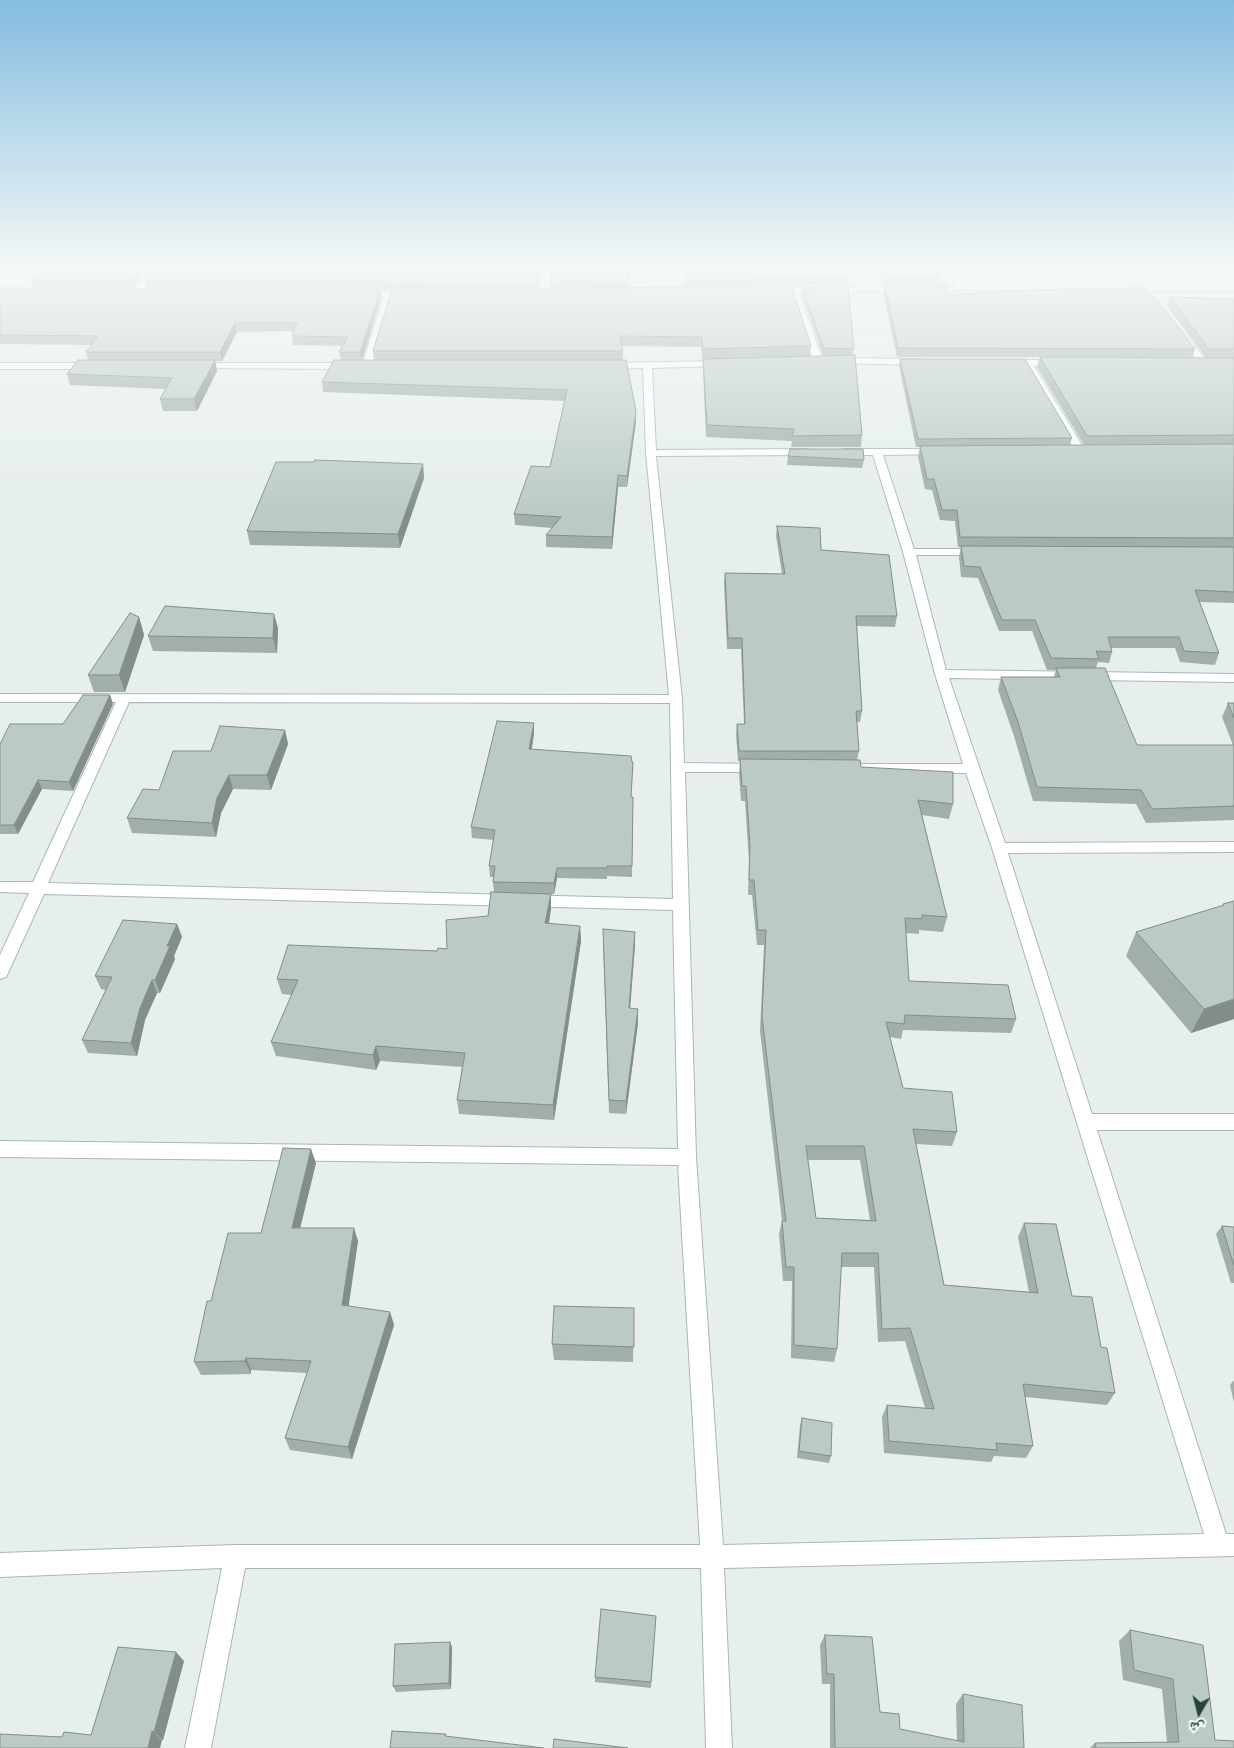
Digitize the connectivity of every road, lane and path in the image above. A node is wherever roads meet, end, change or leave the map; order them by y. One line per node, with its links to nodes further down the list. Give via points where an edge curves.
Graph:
1 (376, 351): 12 (street, via 372,366)
2 (811, 351): 4 (street, via 814,361)
3 (1194, 351): 8 (street)
4 (928, 362)
5 (998, 363): 6 (street)
6 (1028, 363): 7 (street); 17 (street)
7 (1067, 363)
8 (1203, 363)
9 (732, 364): 14 (street)
10 (0, 366): 11 (street)
11 (99, 366)
12 (188, 366)
13 (597, 366): 14 (street)
14 (646, 366): 18 (street)
15 (877, 452): 16 (street); 18 (street); 19 (street)
16 (955, 452)
17 (1081, 452)
18 (651, 453): 25 (street)
19 (909, 552): 20 (street); 21 (street)
20 (988, 552)
21 (942, 674): 22 (street); 29 (street)
22 (1234, 678)
23 (0, 698): 24 (street)
24 (124, 699): 25 (street); 33 (street)
25 (676, 699): 26 (street)
26 (678, 767): 27 (street); 34 (street)
27 (775, 768)
28 (854, 768): 29 (street)
29 (971, 769): 31 (street)
30 (1234, 847): 31 (street)
31 (999, 848): 36 (street)
32 (0, 887): 33 (street)
33 (39, 887): 34 (street); 35 (street)
34 (680, 905): 39 (street)
35 (0, 973)
36 (1086, 1122): 37 (street); 40 (street)
37 (1234, 1122)
38 (0, 1149): 39 (street)
39 (687, 1157): 42 (street)
40 (1226, 1544): 42 (street)
41 (236, 1556): 42 (street); 43 (street); 44 (street)
42 (712, 1557): 45 (street)
43 (0, 1565)
44 (198, 1748)
45 (719, 1748)

